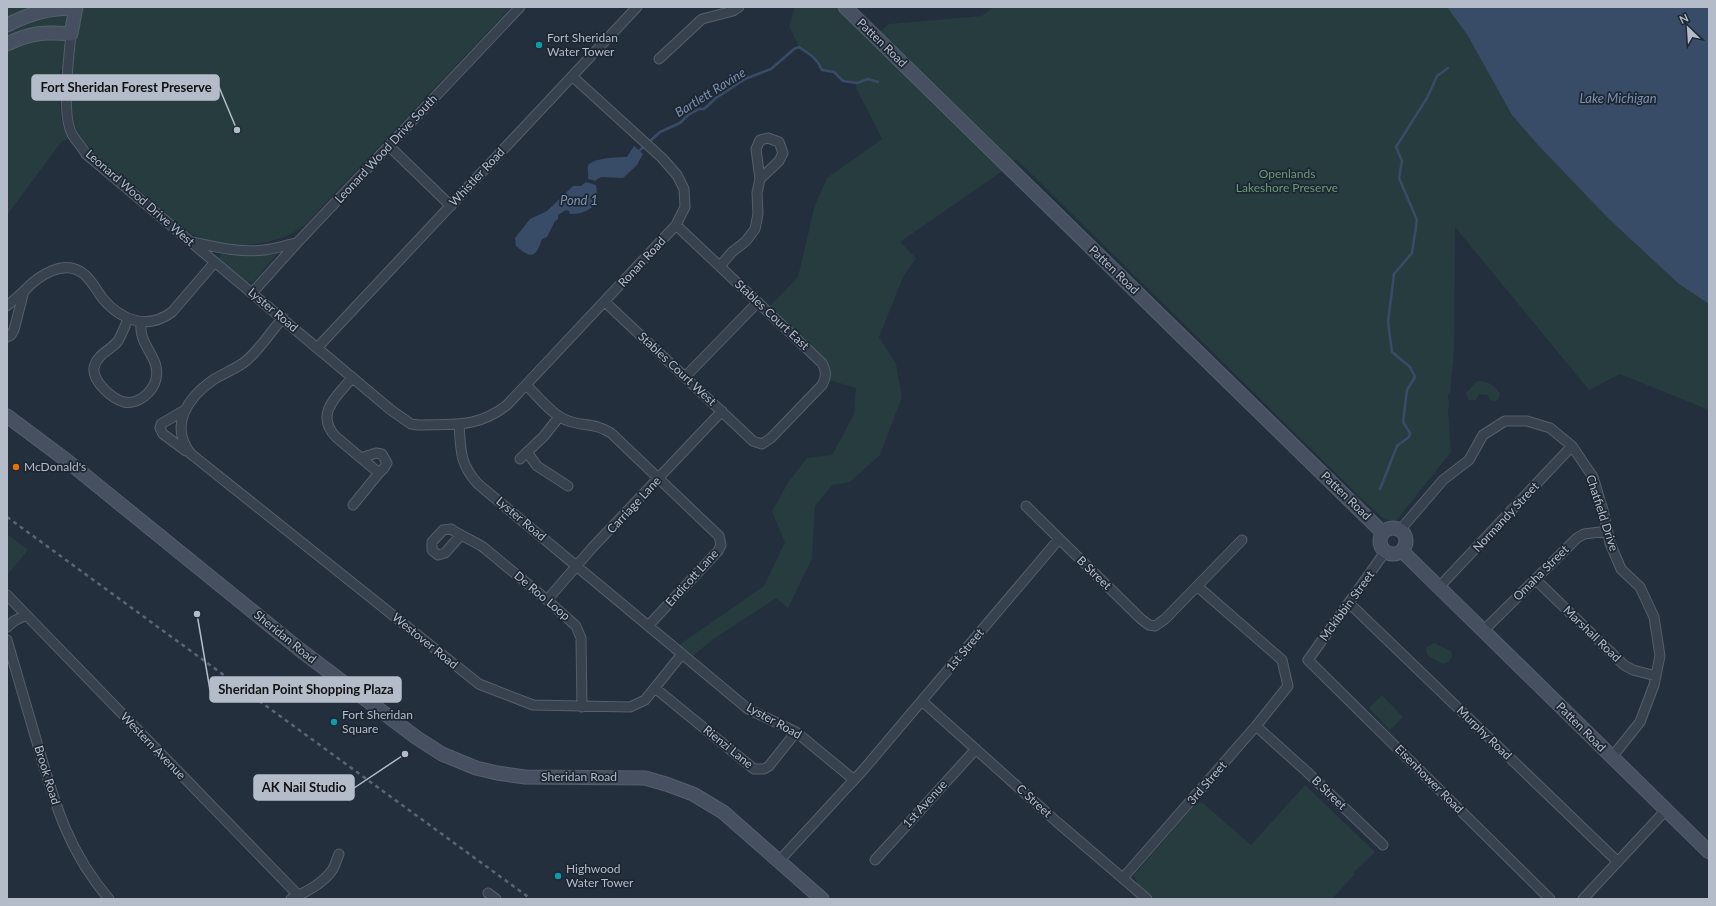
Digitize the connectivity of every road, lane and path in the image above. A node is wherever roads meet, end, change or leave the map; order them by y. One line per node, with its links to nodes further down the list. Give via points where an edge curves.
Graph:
1 (520, 7): 11 (street, Leonard Wood Drive South)
2 (638, 7): 10 (street, Whistler Road)
3 (738, 7): 9 (street, via 733,11 702,19)
4 (845, 7): 48 (street, Patten Road)
5 (76, 8): 6 (street, via 41,11); 7 (street)
6 (7, 25)
7 (71, 34): 8 (street, via 31,34); 15 (street, Leonard Wood Drive West, via 67,94 68,121 72,134 86,154)
8 (7, 44)
9 (659, 59)
10 (572, 76): 13 (street, Whistler Road); 14 (street, Ronan Road, via 662,158 677,175 686,194 685,207)
11 (389, 146): 13 (street); 16 (street, Leonard Wood Drive South)
12 (760, 179): 18 (street, via 756,229)
13 (451, 206): 28 (street, Whistler Road)
14 (676, 225): 18 (street, Stables Court East); 21 (street, Ronan Road)
15 (191, 242): 16 (street, via 228,250 247,251); 17 (street, Leonard Wood Drive West)
16 (297, 243): 20 (street, Leonard Wood Drive South)
17 (215, 262): 20 (street, Lyster Road); 26 (street, via 172,312 159,320)
18 (720, 266): 22 (street, Stables Court East)
19 (24, 292): 23 (street); 25 (street, via 42,276 58,268 68,268 84,274 111,307); 27 (street, via 14,330)
20 (252, 293): 24 (street, Lyster Road)
21 (605, 302): 29 (street, Stables Court West); 31 (street, Ronan Road)
22 (758, 302): 29 (street); 37 (street, Stables Court East, via 822,363 826,376 822,384 771,438 762,444)
23 (7, 306)
24 (283, 318): 28 (street, Lyster Road); 32 (street, Westover Road, via 247,361 206,385)
25 (128, 319): 26 (street); 26 (street, via 118,341 100,357 94,369 100,385 118,400 125,402 140,399 152,388 156,379 155,363 140,336)
26 (141, 322)
27 (7, 337)
28 (317, 348): 30 (street, Lyster Road)
29 (685, 377): 33 (street, Stables Court West)
30 (352, 378): 36 (street, Lyster Road, via 411,424); 40 (street, via 329,406 327,422 331,432)
31 (526, 385): 35 (street); 36 (street, Ronan Road, via 495,414 483,420)
32 (186, 410): 39 (street, Westover Road, via 181,418 181,438); 39 (street, Westover Road, via 161,424 160,428 163,434)
33 (722, 411): 37 (street, Stables Court West); 42 (street, Carriage Lane)
34 (7, 416): 82 (street, Sheridan Road, via 66,460 322,667 442,754 476,768 515,776 634,777 666,784 693,794 712,805)
35 (559, 417): 42 (street, via 603,428); 43 (street, via 544,436 523,455)
36 (459, 424): 54 (street, Lyster Road, via 462,459 471,476)
37 (748, 436)
38 (1572, 446): 46 (street, Chatfield Drive, via 1550,428 1527,421 1505,421 1484,435 1469,460 1443,480); 47 (street, Chatfield Drive, via 1593,477); 57 (street, Normandy Street)
39 (190, 454): 71 (street, Westover Road, via 478,684 533,705)
40 (361, 458): 41 (street); 41 (street, via 376,453 382,454 387,463)
41 (378, 473): 44 (street)
42 (659, 478): 54 (street, Carriage Lane); 62 (street, Endicott Lane, via 712,528 722,545)
43 (568, 486)
44 (352, 505)
45 (1026, 506): 50 (street, B Street)
46 (1400, 530): 48 (street, via 1391,528); 52 (street, via 1404,533 1406,541)
47 (1608, 531): 55 (street, Omaha Street, via 1584,534 1577,538); 68 (street, Chatfield Drive, via 1621,569 1640,587 1654,617 1660,656)
48 (1383, 533): 53 (street, via 1380,546)
49 (460, 536): 59 (street, De Roo Loop, via 483,547)
50 (1059, 539): 56 (street, B Street, via 1149,625 1155,626 1165,619); 70 (street, 1st Street)
51 (1242, 540): 56 (street)
52 (1402, 551): 53 (street, via 1393,555); 57 (street, Patten Road)
53 (1385, 552): 60 (street, Mckibbin Street)
54 (576, 566): 59 (street, Carriage Lane); 62 (street, Lyster Road)
55 (1535, 579): 64 (street, Omaha Street); 68 (street, Marshall Road, via 1624,665)
56 (1197, 586): 72 (street, 3rd Street, via 1282,660 1288,686)
57 (1439, 587): 64 (street, Patten Road)
58 (7, 595): 61 (street, Western Avenue)
59 (547, 600): 71 (street, De Roo Loop, via 572,621 581,638)
60 (1349, 603): 67 (street, Mckibbin Street); 83 (street, Murphy Road)
61 (26, 616): 63 (street); 86 (street, Western Avenue)
62 (648, 626): 66 (street, Lyster Road)
63 (7, 627)
64 (1484, 631): 75 (street, Patten Road)
65 (7, 640): 87 (street, Brook Road, via 56,808 81,862)
66 (682, 654): 69 (street, Westover Road); 73 (street, Lyster Road, via 748,709)
67 (1308, 660): 91 (street, Eisenhower Road)
68 (1656, 676): 75 (street, Chatfield Drive, via 1640,722)
69 (655, 688): 71 (street, Westover Road, via 645,700 630,707); 73 (street, Rienzi Lane, via 754,769 769,766)
70 (922, 701): 74 (street, C Street); 76 (street, 1st Street)
71 (582, 707)
72 (1256, 726): 78 (street, B Street); 84 (street, 3rd Street)
73 (796, 732): 76 (street, Lyster Road)
74 (976, 749): 81 (street, 1st Avenue); 84 (street, C Street)
75 (1612, 757): 77 (street, Patten Road)
76 (854, 780): 82 (street, 1st Street)
77 (1666, 810): 79 (street, Patten Road); 83 (street)
78 (1383, 845)
79 (1709, 852)
80 (339, 854): 86 (street, via 332,870 311,889)
81 (875, 860)
82 (779, 861): 89 (street, Sheridan Road)
83 (1618, 862): 92 (street)
84 (1124, 878): 90 (street, C Street)
85 (488, 893): 88 (street)
86 (295, 897)
87 (109, 899)
88 (496, 899)
89 (822, 899)
90 (1147, 899)
91 (1550, 899)
92 (1583, 899)

